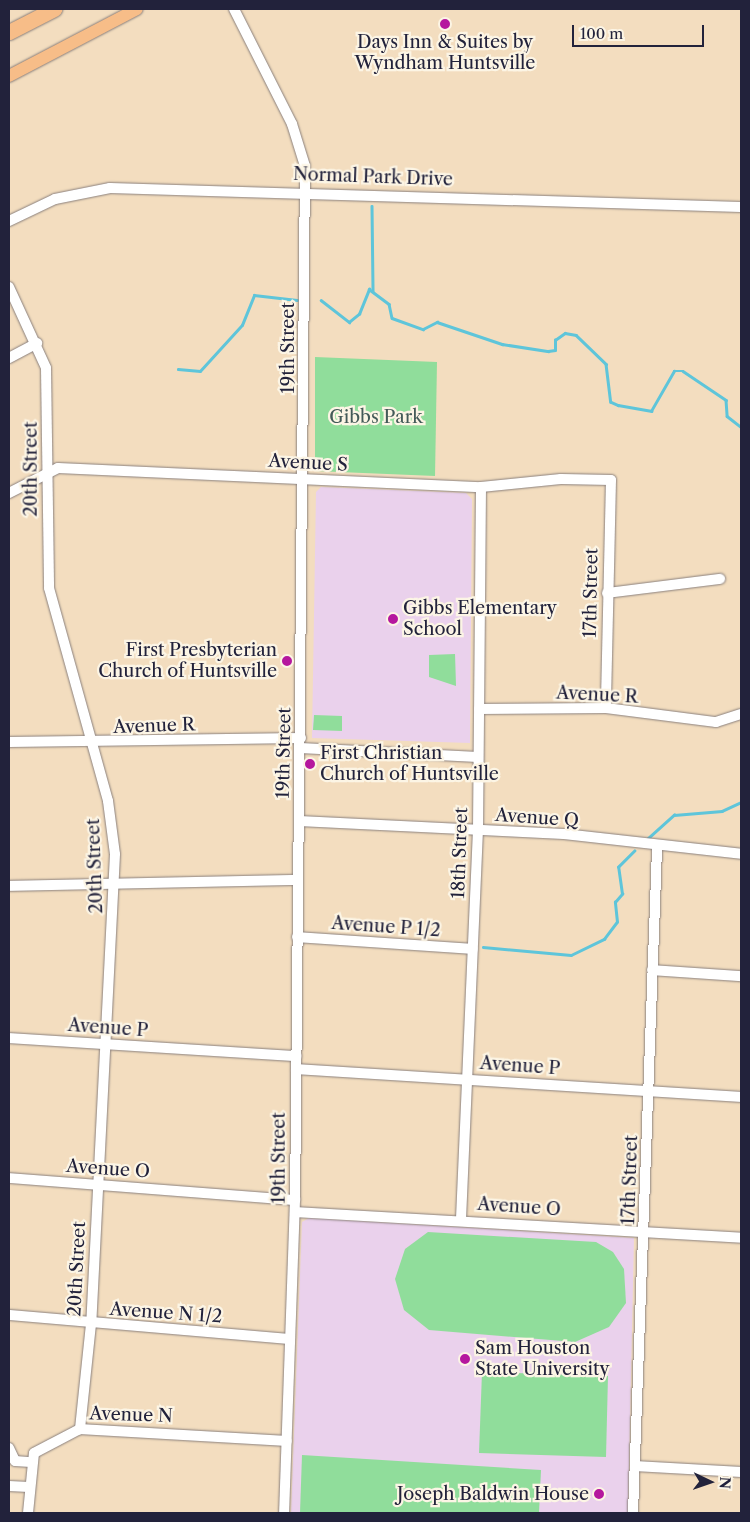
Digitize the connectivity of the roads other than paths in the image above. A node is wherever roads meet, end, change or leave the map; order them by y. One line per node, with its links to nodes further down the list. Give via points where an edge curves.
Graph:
1 (54, 9): 4 (highway)
2 (137, 9): 5 (main road)
3 (234, 9): 6 (street, 19th Street, via 296,134 305,166)
4 (9, 32)
5 (9, 76)
6 (306, 191): 7 (street, Normal Park Drive); 8 (street, Normal Park Drive, via 110,188 55,199); 13 (street, 19th Street)
7 (741, 207)
8 (9, 221)
9 (9, 287): 10 (street, 20th Street)
10 (37, 343): 11 (street); 12 (street, 20th Street, via 46,368)
11 (9, 358)
12 (48, 473): 13 (street, Avenue S, via 58,468); 16 (street, Avenue S); 24 (street, 20th Street, via 49,588)
13 (304, 478): 15 (street, Avenue S); 23 (street, 19th Street)
14 (611, 480): 15 (street, Avenue S, via 561,479); 18 (street, 17th Street)
15 (481, 487): 20 (street, 18th Street)
16 (9, 492)
17 (720, 579): 18 (street)
18 (607, 593): 19 (street, 17th Street)
19 (606, 708): 20 (street, Avenue R); 21 (street, Avenue R, via 694,722 716,722)
20 (479, 709): 25 (street, 18th Street)
21 (741, 714)
22 (9, 742): 24 (street, Avenue R)
23 (301, 743): 24 (street, Avenue R); 25 (street, Avenue R); 26 (street, 19th Street)
24 (91, 744): 31 (street, 20th Street, via 112,821)
25 (478, 756): 27 (street, 18th Street)
26 (299, 821): 27 (street, Avenue Q); 30 (street, 19th Street)
27 (478, 830): 28 (street, Avenue Q, via 564,834); 34 (street, 18th Street)
28 (657, 848): 29 (street, Avenue Q); 35 (street, 17th Street)
29 (741, 854)
30 (298, 880): 31 (street); 33 (street, 19th Street)
31 (116, 885): 32 (street); 38 (street, 20th Street)
32 (9, 886)
33 (297, 937): 34 (street, Avenue P 1/2); 39 (street, 19th Street)
34 (472, 949): 41 (street, 18th Street)
35 (652, 970): 36 (street); 42 (street, 17th Street)
36 (741, 976)
37 (9, 1038): 38 (street, Avenue P)
38 (105, 1044): 39 (street, Avenue P); 45 (street, 20th Street)
39 (296, 1056): 40 (street, 19th Street)
40 (296, 1069): 41 (street, Avenue P); 46 (street, 19th Street)
41 (467, 1079): 42 (street, Avenue P); 48 (street, 18th Street)
42 (649, 1091): 43 (street, Avenue P); 49 (street, 17th Street)
43 (741, 1097)
44 (9, 1178): 45 (street, Avenue O)
45 (97, 1184): 46 (street, Avenue O); 52 (street, 20th Street)
46 (295, 1200): 47 (street, 19th Street)
47 (295, 1212): 48 (street, Avenue O); 53 (street, 19th Street)
48 (461, 1219): 49 (street, Avenue O)
49 (644, 1232): 50 (street, Avenue O); 58 (street, 17th Street)
50 (741, 1238)
51 (9, 1315): 52 (street, Avenue N 1/2)
52 (91, 1324): 53 (street, Avenue N 1/2); 54 (street, 20th Street)
53 (290, 1339): 55 (street, 19th Street)
54 (80, 1429): 55 (street, Avenue N); 57 (street, Avenue N, via 40,1448)
55 (287, 1441): 63 (street, 19th Street)
56 (9, 1448): 57 (street, via 15,1461)
57 (31, 1462): 61 (street)
58 (635, 1466): 59 (street); 64 (street, 17th Street)
59 (741, 1472)
60 (9, 1486): 61 (street)
61 (29, 1487): 62 (street)
62 (28, 1513)
63 (284, 1513)
64 (633, 1513)

